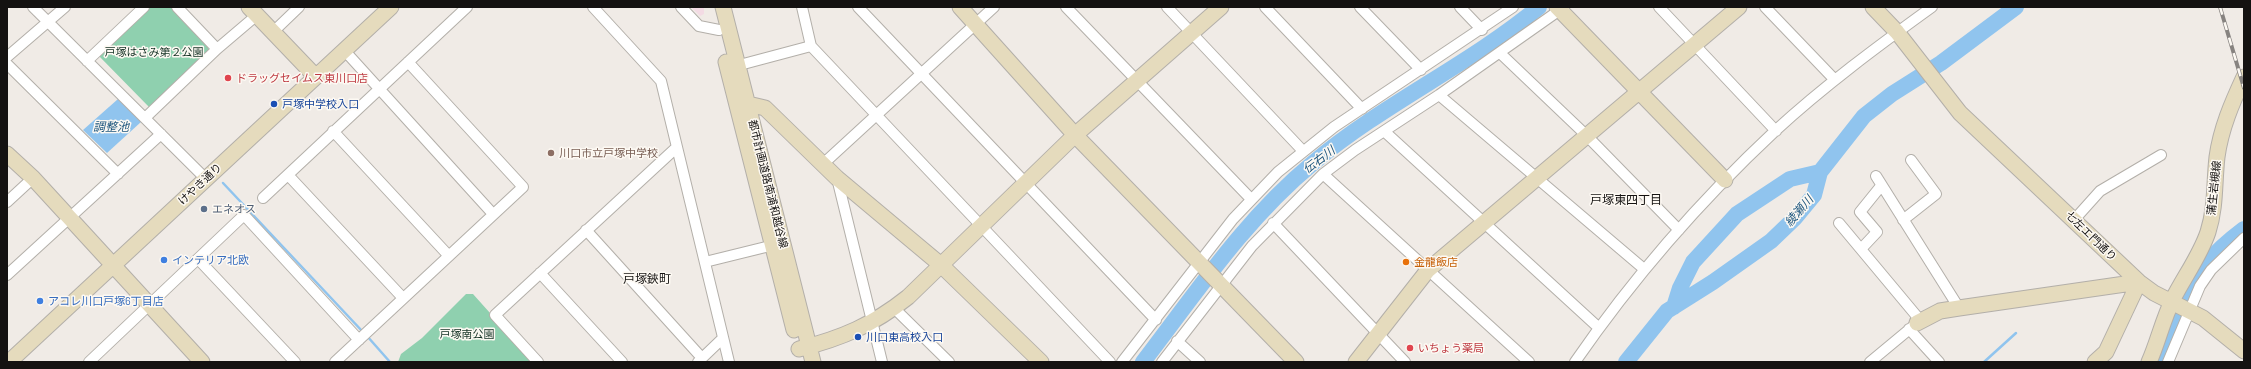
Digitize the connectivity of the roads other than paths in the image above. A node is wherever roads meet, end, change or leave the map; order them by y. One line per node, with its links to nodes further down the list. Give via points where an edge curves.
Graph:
1 (34, 7): 30 (street)
2 (65, 7): 30 (street)
3 (144, 7): 43 (street)
4 (177, 7): 39 (street)
5 (300, 7): 34 (street)
6 (391, 7): 40 (street, けやき通り)
7 (467, 7): 44 (street)
8 (593, 7): 66 (street, via 661,81)
9 (681, 7): 32 (street, via 699,26)
10 (713, 7): 32 (street, 都市計画道路南浦和越谷線)
11 (723, 7): 46 (street, 都市計画道路南浦和越谷線)
12 (802, 7): 38 (street)
13 (858, 7): 48 (street)
14 (960, 7): 31 (street)
15 (994, 7): 31 (street)
16 (1066, 7): 51 (street)
17 (1167, 7): 35 (street)
18 (1220, 7): 35 (street)
19 (1265, 7): 57 (street)
20 (1360, 7): 47 (street)
21 (1460, 7): 33 (street)
22 (1513, 7): 33 (street)
23 (1660, 7): 37 (street)
24 (1739, 7): 37 (street)
25 (1765, 7): 52 (street)
26 (1873, 7): 36 (street, 七左エ門通り)
27 (1932, 7): 36 (street)
28 (1560, 8): 41 (street); 54 (street)
29 (253, 11): 34 (street); 39 (street)
30 (48, 22): 42 (street); 43 (street)
31 (976, 25): 48 (street); 64 (street)
32 (719, 30): 46 (street, 都市計画道路南浦和越谷線)
33 (1482, 30): 47 (street)
34 (273, 32): 49 (street)
35 (1191, 33): 51 (street); 67 (street)
36 (1900, 36): 52 (street); 89 (street, 七左エ門通り, via 1952,104)
37 (1694, 44): 54 (street); 60 (street)
38 (811, 46): 46 (street); 58 (street)
39 (217, 49): 59 (street)
40 (344, 50): 49 (street, けやき通り); 53 (street)
41 (1500, 53): 55 (street); 65 (street)
42 (7, 58)
43 (87, 61): 59 (street)
44 (408, 62): 53 (street); 86 (street, via 523,187)
45 (7, 64): 72 (street)
46 (733, 66): 56 (street, 都市計画道路南浦和越谷線); 97 (street, 都市計画道路南浦和越谷線)
47 (1421, 70): 57 (street)
48 (922, 74): 58 (street); 81 (street)
49 (316, 77): 79 (street, けやき通り)
50 (2244, 77): 112 (street, 蒲生岩槻線, via 2226,119 2221,138 2214,208 2208,232 2200,253)
51 (1137, 80): 64 (street); 84 (street)
52 (1835, 80): 60 (street)
53 (379, 88): 61 (street); 86 (street)
54 (1638, 92): 65 (street); 80 (street)
55 (1438, 95): 62 (street); 78 (street)
56 (748, 104): 71 (street, via 765,108); 97 (street, 都市計画道路南浦和越谷線)
57 (1362, 109): 67 (street)
58 (876, 116): 71 (street); 93 (street)
59 (145, 118): 63 (street)
60 (1776, 130): 80 (street)
61 (333, 131): 74 (street); 99 (street)
62 (1384, 131): 73 (street); 90 (street)
63 (161, 134): 72 (street); 79 (street)
64 (1076, 135): 81 (street); 104 (street)
65 (1586, 136): 78 (street); 95 (street)
66 (678, 147): 94 (street); 101 (street)
67 (1304, 151): 84 (street)
68 (7, 154): 76 (street)
69 (2161, 155): 89 (street, via 2100,192)
70 (1911, 160): 88 (street, via 1936,194)
71 (823, 164): 77 (street)
72 (118, 174): 87 (street)
73 (1323, 174): 91 (street); 106 (street)
74 (288, 175): 83 (street); 111 (street)
75 (1876, 176): 82 (street)
76 (33, 178): 85 (street); 87 (street)
77 (837, 178): 102 (street); 118 (street)
78 (1536, 178): 90 (street); 105 (street)
79 (206, 179): 103 (street, けやき通り)
80 (1725, 180): 95 (street)
81 (1025, 183): 93 (street); 117 (street)
82 (1882, 186): 88 (street); 98 (street, via 1860,212 1877,232)
83 (263, 198)
84 (1251, 199): 104 (street)
85 (7, 202)
86 (493, 214): 99 (street)
87 (69, 219): 103 (street); 108 (street)
88 (1903, 220): 115 (street)
89 (2074, 220): 109 (street, 七左エ門通り)
90 (1483, 222): 106 (street); 120 (street)
91 (1273, 223): 110 (street); 121 (street)
92 (1839, 223): 98 (street)
93 (981, 226): 102 (street); 140 (street)
94 (586, 230): 107 (street); 127 (street)
95 (1679, 230): 105 (street)
96 (2244, 238): 116 (street, via 2211,270)
97 (777, 244): 101 (street); 126 (street, 都市計画道路南浦和越谷線)
98 (1861, 249): 119 (street)
99 (449, 256): 111 (street)
100 (198, 259): 113 (street); 123 (street, via 244,215); 131 (street)
101 (705, 262): 122 (street)
102 (941, 265): 114 (street); 139 (street)
103 (112, 266): 113 (street); 129 (street, けやき通り)
104 (1201, 266): 110 (street); 117 (street)
105 (1644, 269): 120 (street)
106 (1428, 270): 121 (street); 147 (street)
107 (540, 273): 133 (street, via 495,315); 134 (street)
108 (7, 275)
109 (2139, 282): 112 (street, 七左エ門通り, via 2154,293); 115 (street); 151 (street, via 2106,352)
110 (1219, 283): 124 (street); 144 (street)
111 (403, 298): 123 (street)
112 (2172, 301): 116 (street, 七左エ門通り); 152 (street, 蒲生岩槻線)
113 (149, 306): 128 (street); 130 (street)
114 (894, 308): 118 (street); 138 (street)
115 (1959, 308): 119 (street, via 1940,311)
116 (2188, 310): 125 (street, 七左エ門通り, via 2220,330); 153 (street)
117 (1156, 320): 141 (street)
118 (873, 323): 126 (street); 137 (street)
119 (1915, 324): 149 (street); 150 (street)
120 (1599, 328): 148 (street)
121 (1378, 333): 145 (street); 146 (street)
122 (723, 338): 127 (street); 135 (street)
123 (359, 340): 132 (street)
124 (1178, 341): 142 (street); 143 (street)
125 (2244, 351)
126 (804, 353): 136 (street, 都市計画道路南浦和越谷線)
127 (700, 360)
128 (92, 361)
129 (9, 362)
130 (202, 362)
131 (294, 362)
132 (335, 362)
133 (538, 362)
134 (622, 362)
135 (729, 362)
136 (813, 362)
137 (882, 362)
138 (949, 362)
139 (1041, 362)
140 (1110, 362)
141 (1122, 362)
142 (1162, 362)
143 (1200, 362)
144 (1296, 362)
145 (1356, 362)
146 (1405, 362)
147 (1529, 362)
148 (1575, 362)
149 (1870, 362)
150 (1939, 362)
151 (2095, 362)
152 (2149, 362)
153 (2168, 362)

